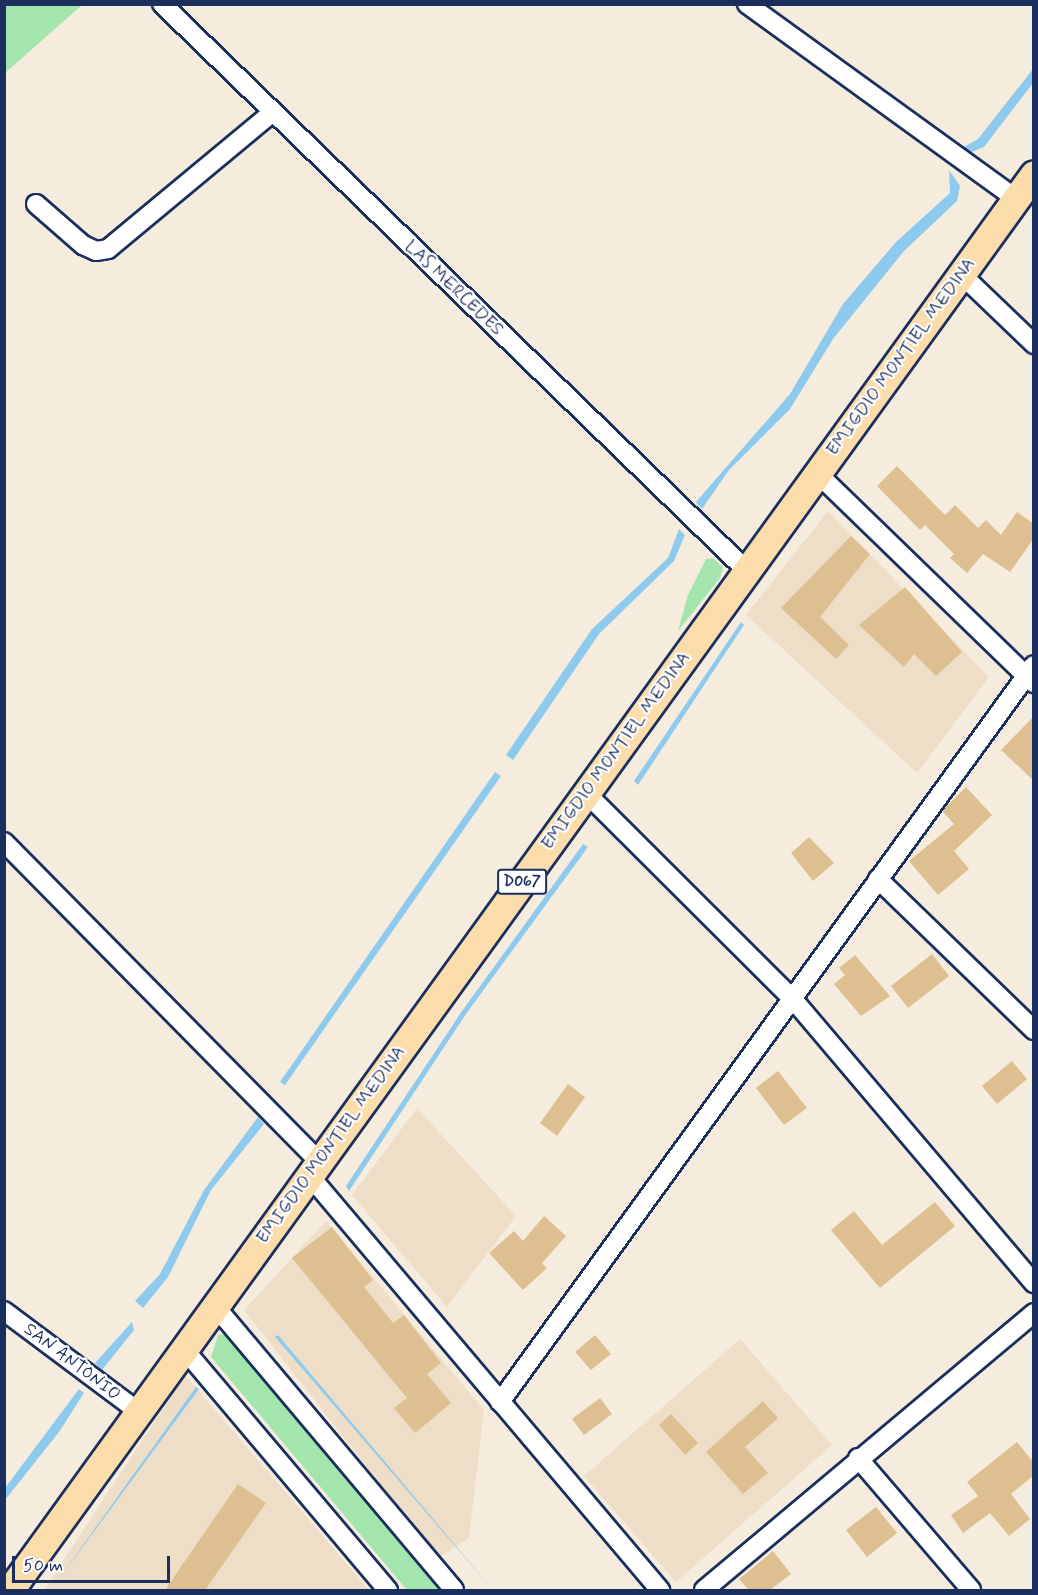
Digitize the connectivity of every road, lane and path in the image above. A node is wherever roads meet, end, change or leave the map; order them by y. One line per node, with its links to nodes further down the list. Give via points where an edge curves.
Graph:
1 (162, 4): 3 (street, LAS MERCEDES)
2 (747, 4): 5 (street)
3 (272, 113): 6 (street, via 108,249 96,251 83,245); 10 (street, LAS MERCEDES)
4 (1034, 174): 5 (main road, EMIGDIO MONTIEL MEDINA / D067)
5 (1016, 198): 7 (main road, EMIGDIO MONTIEL MEDINA / D067)
6 (36, 204)
7 (960, 273): 8 (street); 9 (main road, EMIGDIO MONTIEL MEDINA / D067)
8 (1034, 344)
9 (817, 473): 10 (main road, EMIGDIO MONTIEL MEDINA / D067); 11 (street)
10 (747, 571): 12 (main road, EMIGDIO MONTIEL MEDINA / D067)
11 (1031, 675): 14 (street)
12 (586, 793): 15 (street); 17 (main road, EMIGDIO MONTIEL MEDINA / D067)
13 (4, 842): 17 (street)
14 (878, 879): 15 (street); 16 (street)
15 (792, 998): 18 (street); 23 (street)
16 (1034, 1030)
17 (314, 1168): 19 (main road, EMIGDIO MONTIEL MEDINA / D067); 23 (street)
18 (1034, 1283)
19 (215, 1306): 22 (main road, EMIGDIO MONTIEL MEDINA / D067); 28 (street)
20 (4, 1311): 24 (street, SAN ANTONIO)
21 (1034, 1313): 25 (street)
22 (184, 1349): 24 (main road, EMIGDIO MONTIEL MEDINA / D067); 27 (street)
23 (500, 1402): 29 (street)
24 (139, 1412): 26 (main road, EMIGDIO MONTIEL MEDINA / D067)
25 (858, 1458): 30 (street); 31 (street)
26 (10, 1590)
27 (388, 1590)
28 (454, 1590)
29 (660, 1590)
30 (704, 1590)
31 (971, 1590)

